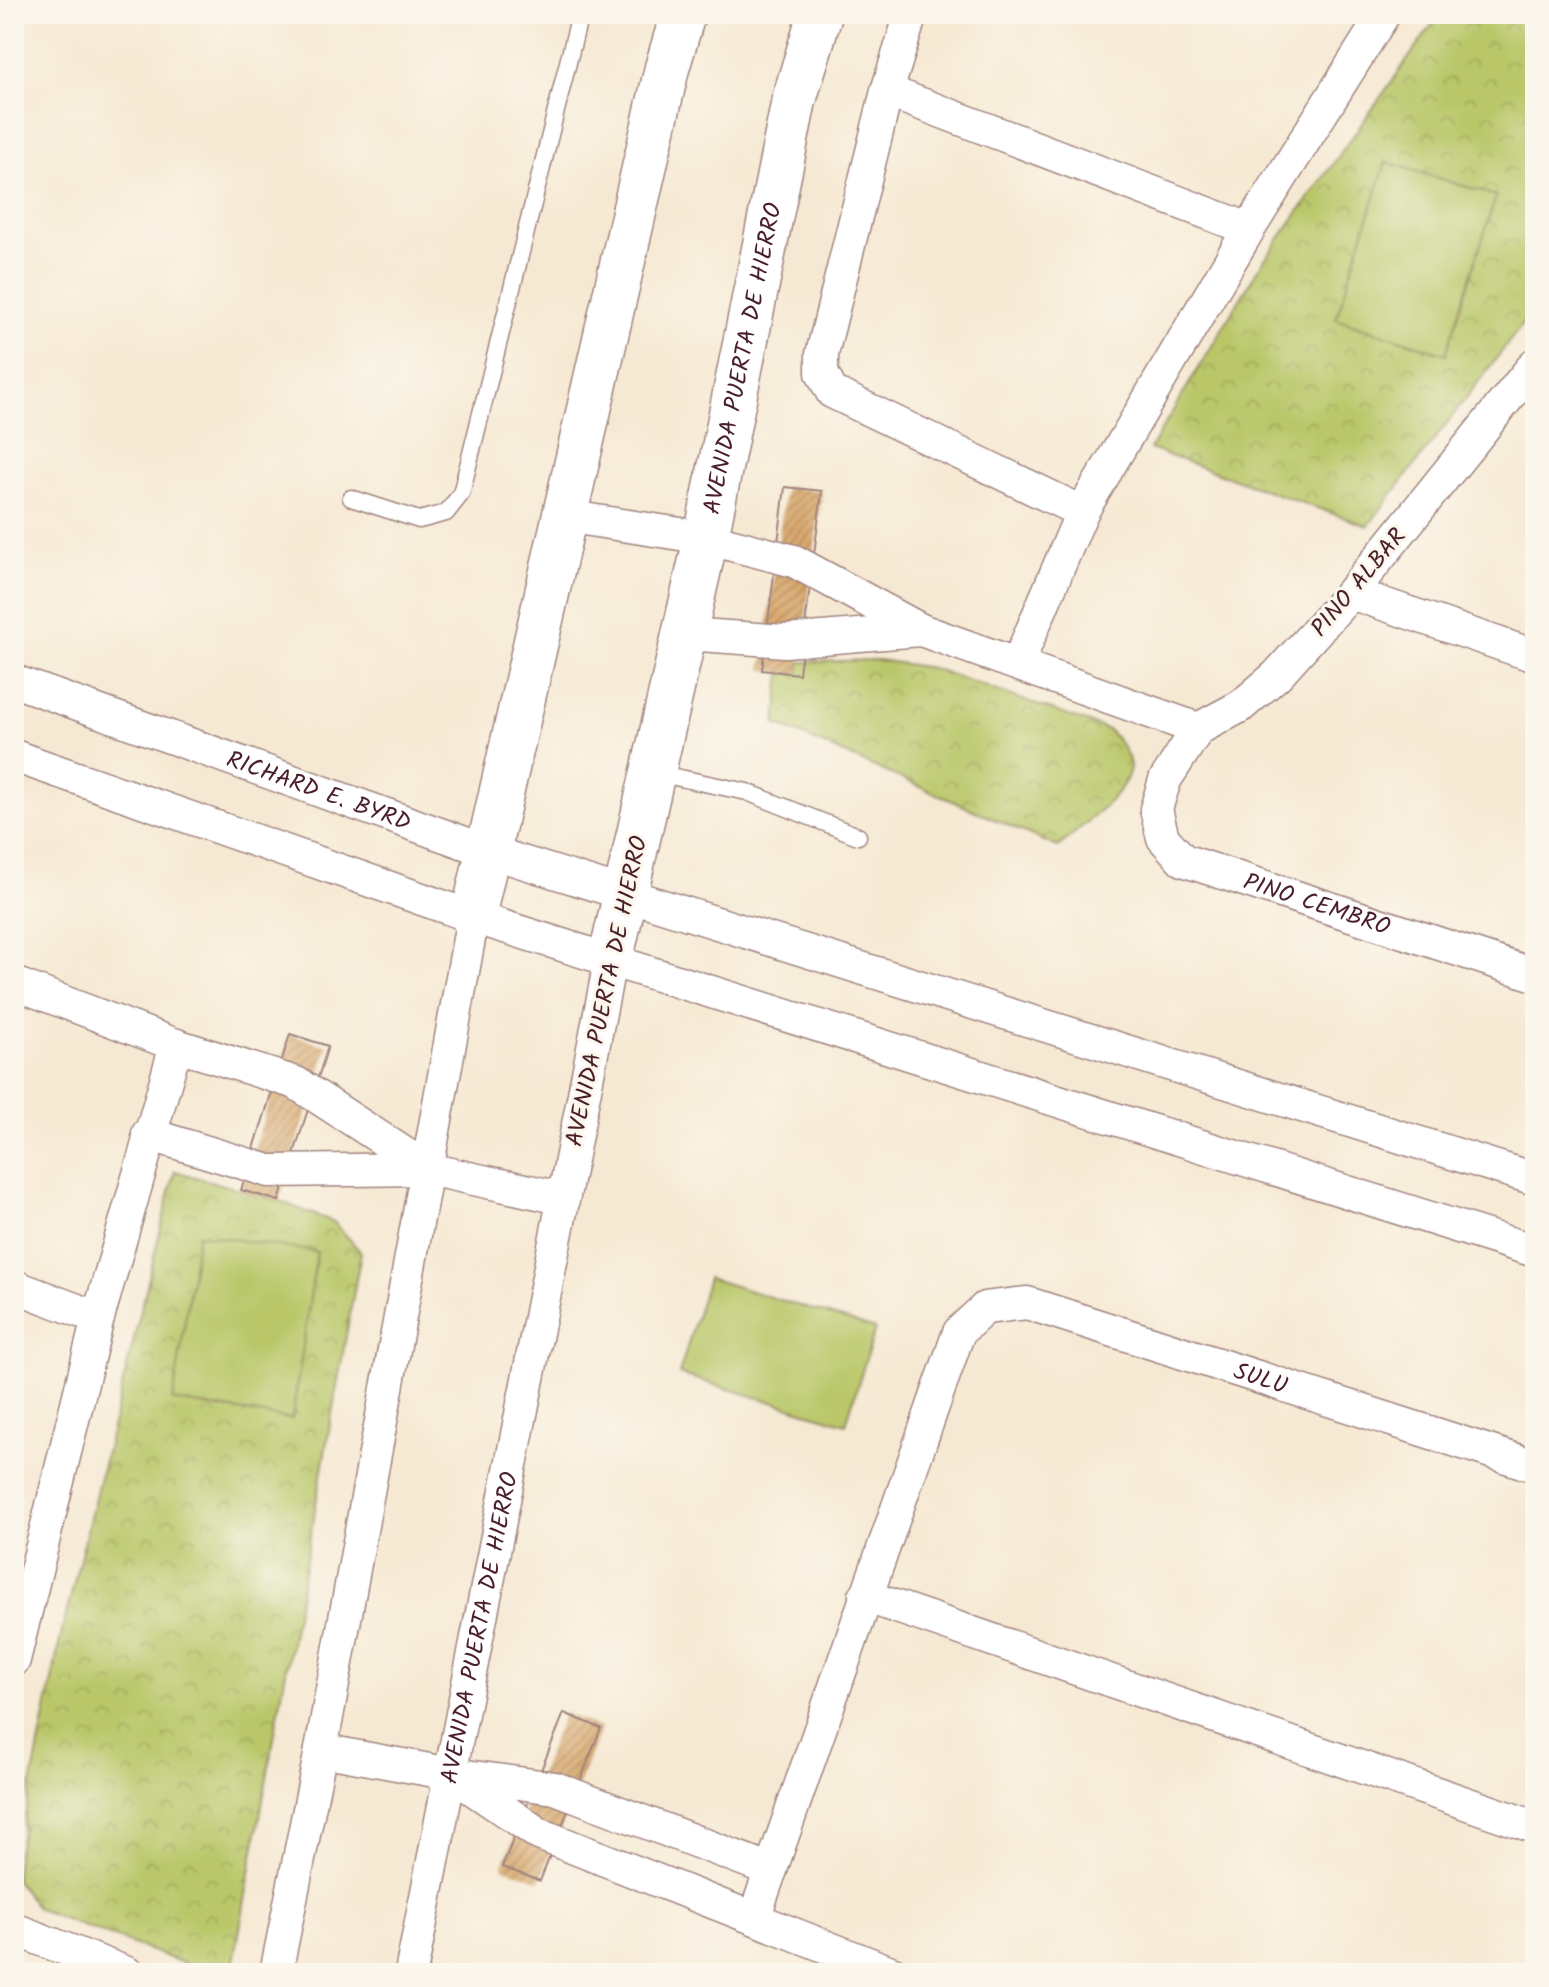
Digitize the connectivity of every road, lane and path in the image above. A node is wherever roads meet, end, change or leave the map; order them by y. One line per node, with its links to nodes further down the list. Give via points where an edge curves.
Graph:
1 (580, 14): 9 (lane, via 461,494 446,513 419,520)
2 (683, 14): 11 (street)
3 (820, 14): 12 (street, AVENIDA PUERTA DE HIERRO, via 794,100)
4 (911, 14): 6 (street)
5 (1384, 14): 7 (street)
6 (887, 91): 7 (street); 10 (street, via 822,354 822,373 832,392)
7 (1249, 229): 10 (street)
8 (1535, 364): 13 (street, PINO ALBAR)
9 (351, 498)
10 (1082, 512): 17 (street)
11 (564, 516): 12 (street); 24 (street)
12 (706, 538): 14 (street, via 794,561); 15 (street, AVENIDA PUERTA DE HIERRO)
13 (1351, 593): 16 (street); 19 (street, PINO ALBAR, via 1277,675 1241,706)
14 (921, 630): 15 (street, via 785,641); 17 (street)
15 (685, 634): 21 (street, AVENIDA PUERTA DE HIERRO)
16 (1535, 656)
17 (1018, 663): 19 (street)
18 (14, 681): 24 (street, RICHARD E. BYRD)
19 (1198, 729): 22 (street, PINO ALBAR)
20 (14, 756): 26 (street)
21 (654, 773): 23 (lane, via 747,792); 25 (street, AVENIDA PUERTA DE HIERRO)
22 (1165, 780): 28 (street, PINO CEMBRO, via 1156,809 1163,838 1183,860)
23 (858, 836)
24 (487, 851): 25 (street, RICHARD E. BYRD); 26 (street)
25 (625, 896): 27 (street, AVENIDA PUERTA DE HIERRO); 33 (street, RICHARD E. BYRD)
26 (473, 917): 27 (street); 32 (street)
27 (610, 962): 34 (street, AVENIDA PUERTA DE HIERRO); 35 (street)
28 (1535, 975)
29 (14, 983): 30 (street)
30 (176, 1045): 31 (street); 32 (street, via 296,1083)
31 (148, 1134): 32 (street, via 269,1171); 37 (street)
32 (428, 1169): 34 (street); 42 (street)
33 (1535, 1179)
34 (561, 1198): 43 (street, AVENIDA PUERTA DE HIERRO)
35 (1535, 1251)
36 (14, 1286): 37 (street)
37 (98, 1318): 40 (street)
38 (1535, 1466): 39 (street, SULU, via 1027,1303 985,1308 959,1332)
39 (865, 1596): 44 (street); 45 (street)
40 (20, 1609): 41 (street)
41 (14, 1660)
42 (321, 1750): 43 (street); 49 (street)
43 (451, 1774): 45 (street, via 555,1788); 46 (street, via 539,1834); 50 (street, AVENIDA PUERTA DE HIERRO)
44 (1535, 1827)
45 (771, 1870): 46 (street)
46 (754, 1918): 51 (street)
47 (14, 1929): 48 (street)
48 (127, 1973)
49 (276, 1973)
50 (411, 1973)
51 (893, 1973)

